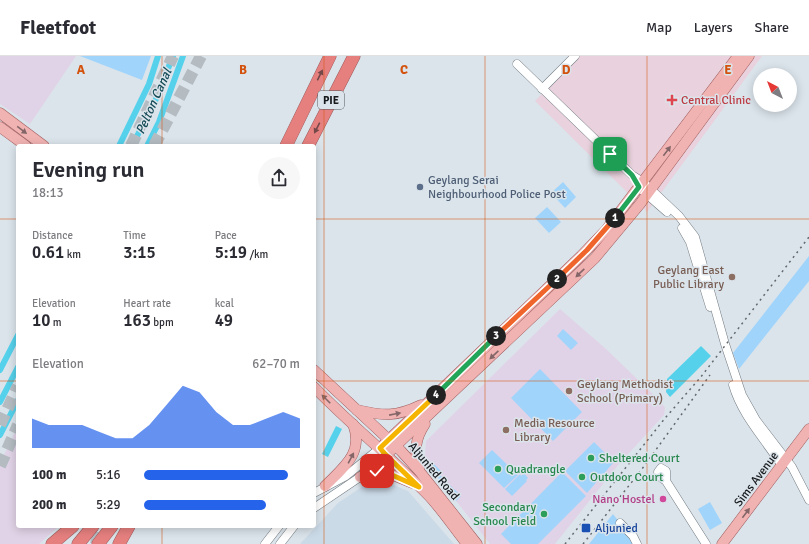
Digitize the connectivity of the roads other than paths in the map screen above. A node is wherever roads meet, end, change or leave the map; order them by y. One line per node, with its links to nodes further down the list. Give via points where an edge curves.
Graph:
1 (330, 56): 11 (highway, PIE, one-way to 1)
2 (354, 56): 14 (highway, PIE, one-way to 14)
3 (570, 56): 8 (street)
4 (575, 56): 8 (street)
5 (738, 56): 15 (main road, one-way to 5)
6 (749, 56): 15 (main road)
7 (518, 64): 8 (street)
8 (541, 88): 15 (street)
9 (0, 113): 13 (main road, one-way to 13)
10 (2, 129): 12 (main road)
11 (288, 141)
12 (23, 144)
13 (41, 144)
14 (310, 144)
15 (645, 188): 18 (main road, via 587,250); 20 (main road, one-way to 20, via 595,258); 25 (street, via 689,238 736,397 756,431)
16 (316, 372): 19 (main road, Aljunied Road)
17 (316, 389): 21 (main road, Aljunied Road, one-way to 17)
18 (431, 400): 19 (main road, one-way to 18, via 387,416 397,415); 23 (main road)
19 (357, 410): 23 (main road, Aljunied Road)
20 (431, 415): 23 (main road); 26 (main road, via 419,433 416,443 415,455)
21 (352, 422): 24 (main road, Aljunied Road); 29 (main road, one-way to 21, via 349,463 354,452 356,437)
22 (809, 429): 25 (main road, Sims Avenue)
23 (392, 443): 24 (main road); 26 (main road, Aljunied Road)
24 (383, 452): 27 (street); 29 (street); 30 (main road, Aljunied Road)
25 (784, 463): 32 (street); 51 (main road, Sims Avenue, one-way to 25)
26 (420, 472): 48 (main road, Aljunied Road)
27 (360, 477): 30 (main road, via 383,471); 33 (street)
28 (666, 481): 50 (street)
29 (325, 486): 31 (street)
30 (419, 487): 47 (main road, Aljunied Road)
31 (316, 492)
32 (809, 500)
33 (316, 507)
34 (620, 523): 49 (street)
35 (71, 528): 41 (highway)
36 (91, 528): 42 (highway)
37 (110, 528): 43 (highway)
38 (128, 528): 44 (highway)
39 (278, 528): 45 (street)
40 (292, 528): 46 (street)
41 (52, 544)
42 (78, 544)
43 (98, 544)
44 (120, 544)
45 (266, 544)
46 (280, 544)
47 (467, 544)
48 (477, 544)
49 (637, 544)
50 (706, 544)
51 (722, 544)

